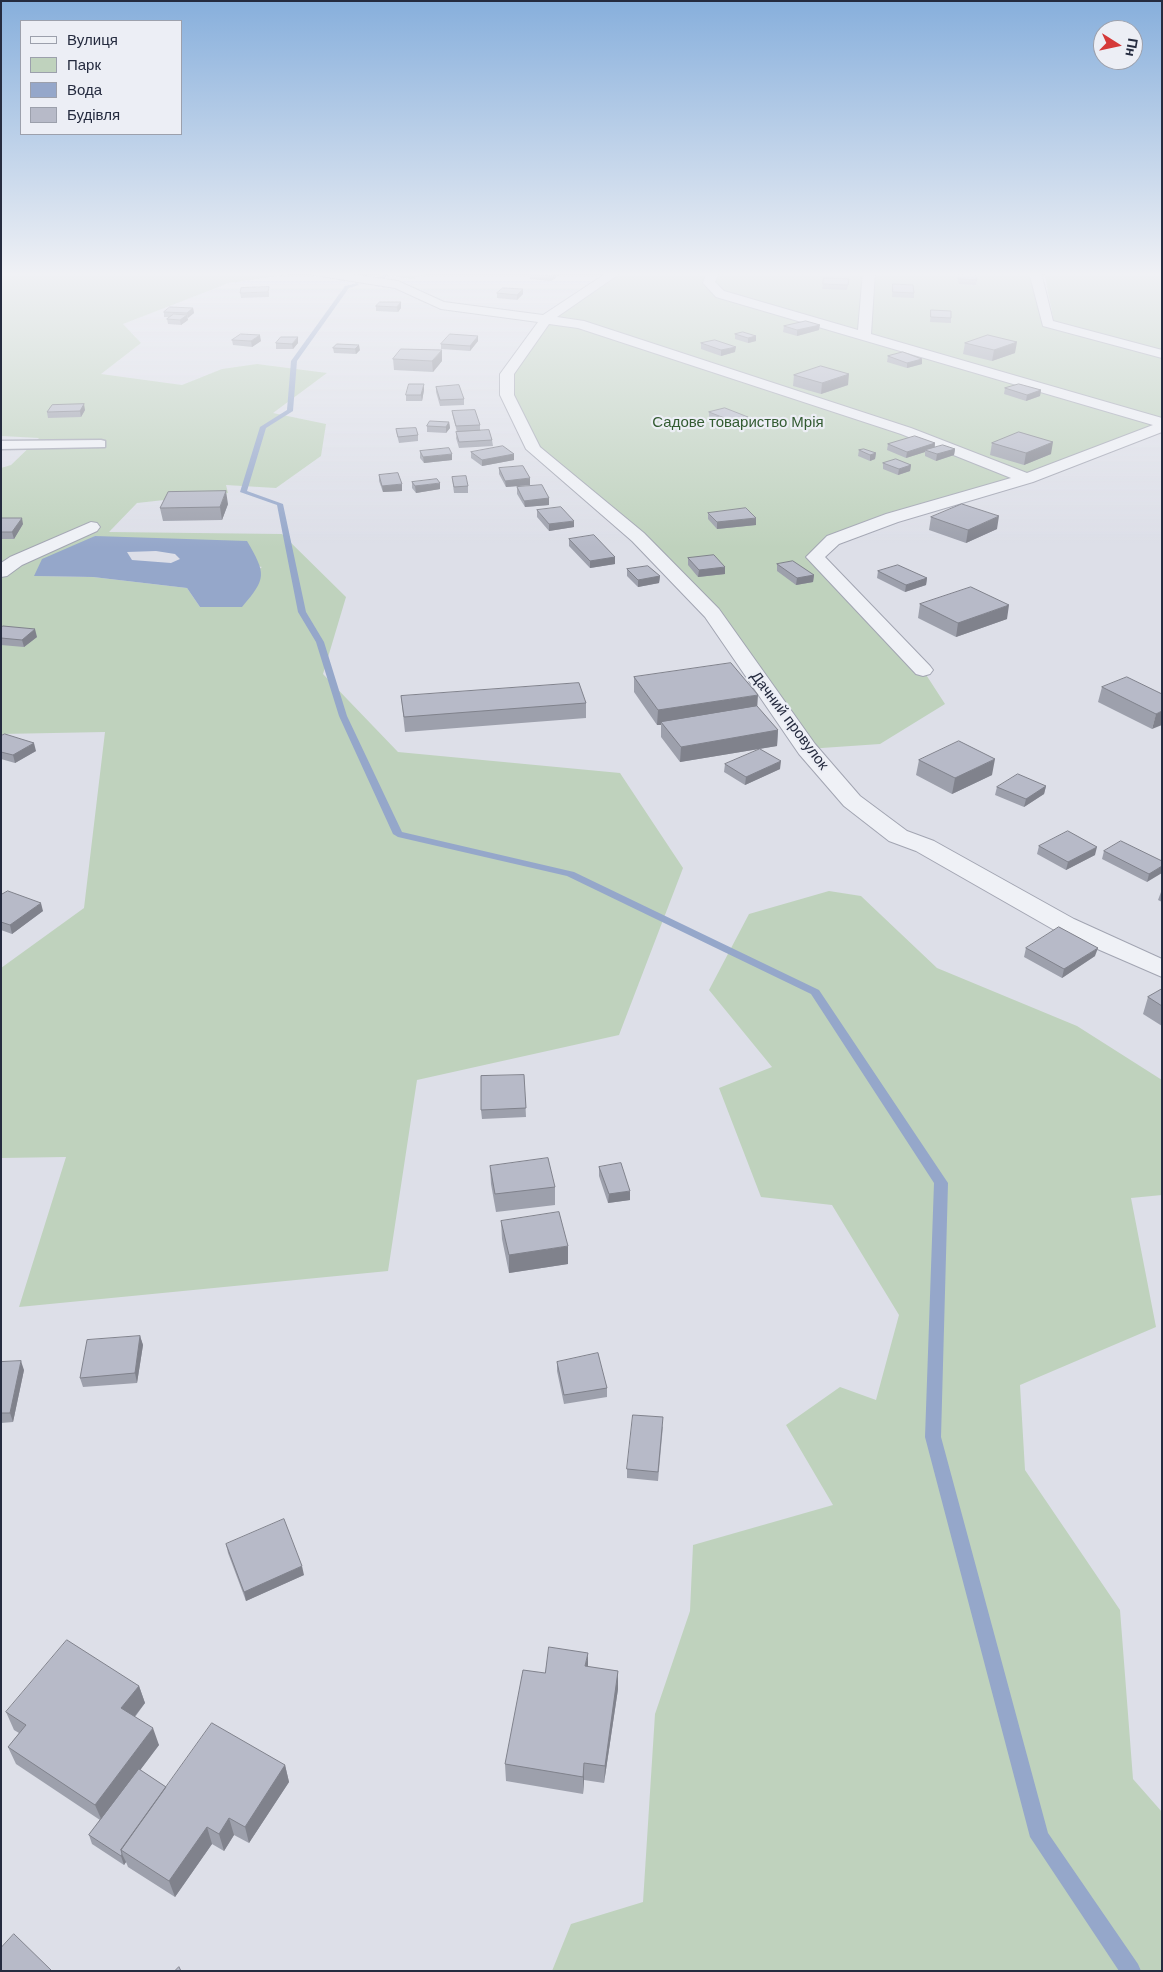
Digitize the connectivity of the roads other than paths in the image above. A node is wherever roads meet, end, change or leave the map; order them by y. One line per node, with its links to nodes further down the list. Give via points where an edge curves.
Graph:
1 (514, 364): 12 (street, Дачний провулок, via 507,374 507,395 534,449 638,537 712,613 807,749 852,801 898,836 925,846 1065,925)
2 (702, 364): 8 (street, via 897,428)
3 (961, 364): 4 (street)
4 (1162, 422)
5 (1162, 426): 8 (street)
6 (101, 444): 7 (lane)
7 (1, 445)
8 (1027, 479): 11 (street, via 892,518 833,540 815,557)
9 (91, 527): 10 (street, via 16,561)
10 (1, 572)
11 (923, 670)
12 (1162, 969)

